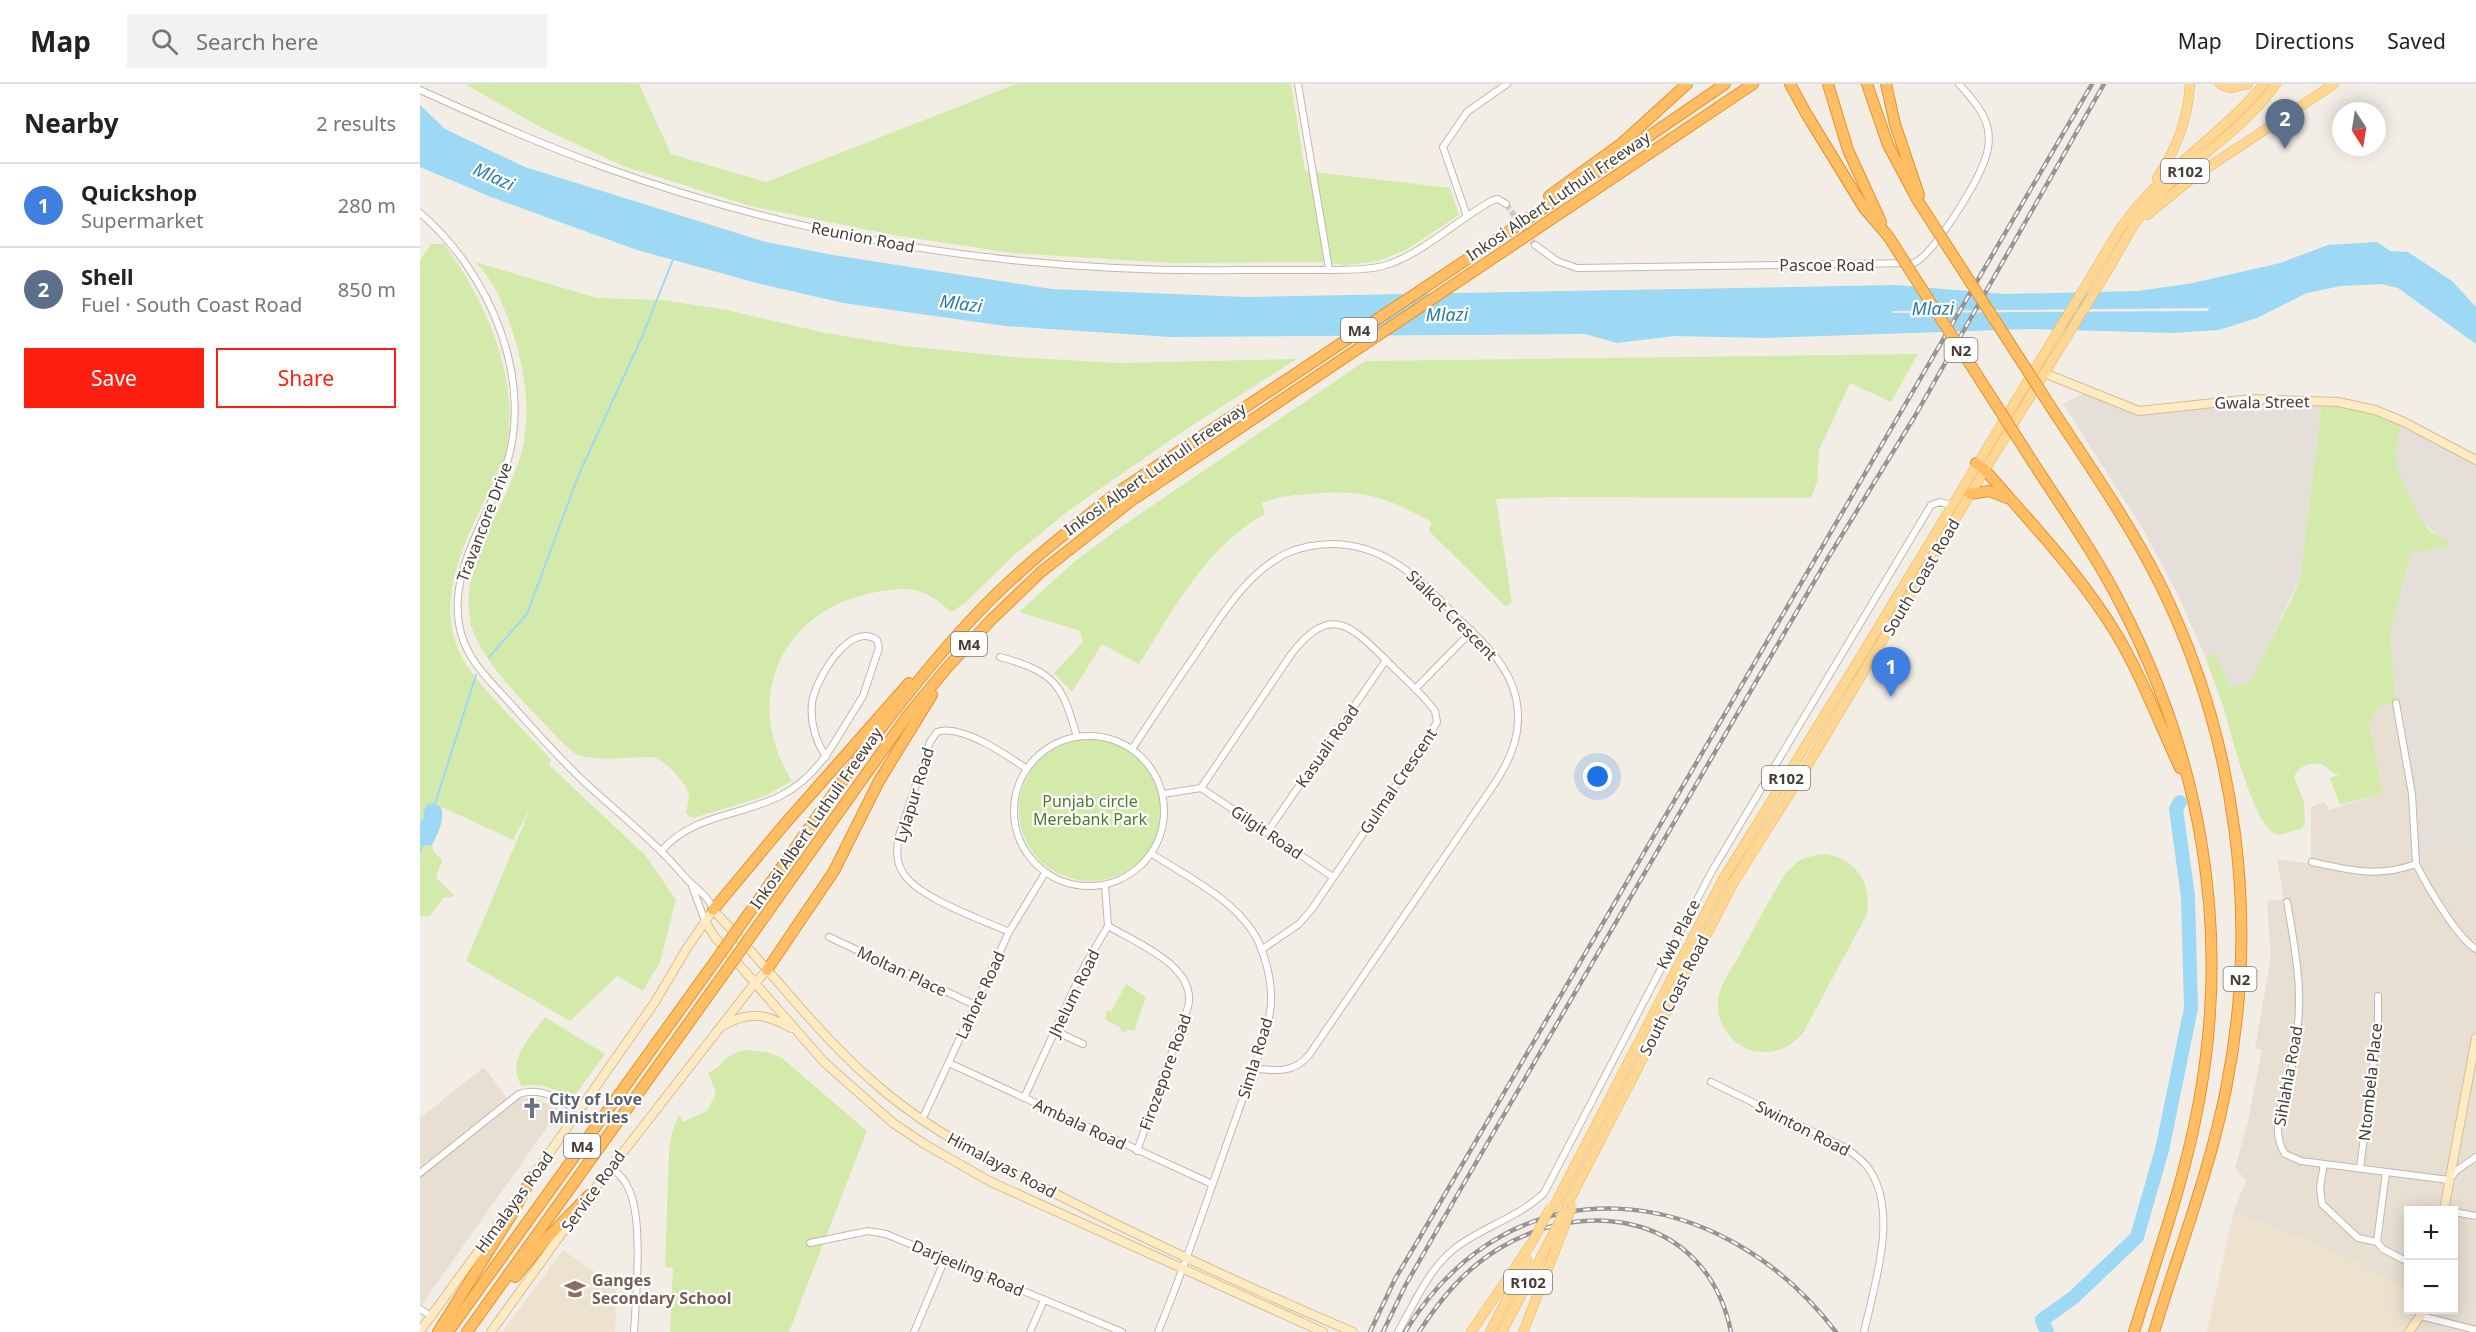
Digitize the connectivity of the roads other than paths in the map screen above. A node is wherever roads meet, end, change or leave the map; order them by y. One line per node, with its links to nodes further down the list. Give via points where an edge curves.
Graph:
1 (1298, 84): 27 (street)
2 (1507, 84): 22 (street, via 1467,112 1443,147)
3 (1687, 84): 24 (highway, via 1622,143)
4 (1725, 84): 24 (highway, Inkosi Albert Luthuli Freeway / M4)
5 (1753, 84): 39 (highway, Inkosi Albert Luthuli Freeway / M4, via 1131,501 1078,540 1013,598)
6 (1790, 84): 23 (highway, via 1868,214)
7 (1828, 84): 23 (highway, N2, via 1848,150)
8 (1867, 84): 18 (highway, N2, via 1888,145)
9 (1886, 84): 18 (highway, via 1894,124 1918,189)
10 (1959, 84): 25 (street, Pascoe Road, via 1985,119 1989,147 1953,218 1927,255 1914,263 1577,268 1557,261)
11 (2190, 84): 21 (main road, via 2184,125 2175,147)
12 (2220, 84): 13 (main road, via 2230,88)
13 (2248, 84)
14 (2264, 84): 21 (main road, South Coast Road / R102)
15 (2276, 84): 26 (main road, South Coast Road / R102, via 2237,127 2155,198)
16 (2334, 84): 26 (main road, via 2176,190 2144,217)
17 (420, 90): 27 (street, Reunion Road, via 604,167 809,228 958,254 1057,265 1172,271)
18 (1918, 201): 129 (highway, N2, bridge, via 2138,543 2178,623 2223,760 2240,879 2237,1027 2212,1146)
19 (1506, 204): 22 (street, via 1496,199)
20 (420, 213): 50 (street, Travancore Drive, via 464,260 481,287 505,350 514,392 515,432 510,453 460,580 458,614 463,640 482,671 560,758)
21 (2130, 213): 30 (main road, South Coast Road / R102)
22 (1467, 216): 27 (street, via 1393,263)
23 (1888, 236): 48 (highway, N2, bridge, via 2119,599 2168,708)
24 (1498, 237): 35 (highway, Inkosi Albert Luthuli Freeway / M4, via 1115,494 1024,569)
25 (1535, 245)
26 (2115, 258): 28 (main road, South Coast Road / R102)
27 (1329, 269)
28 (2044, 373): 29 (street, Gwala Street, via 2139,411 2251,399 2338,402 2402,421); 31 (main road, South Coast Road / R102)
29 (2476, 460)
30 (1976, 463): 31 (highway); 34 (main road, South Coast Road / R102)
31 (1985, 470): 32 (main road, South Coast Road / R102); 33 (highway)
32 (1970, 495): 33 (highway, via 1992,492); 95 (main road, South Coast Road / R102, bridge, via 1735,880 1584,1171)
33 (2010, 499): 48 (highway, via 2072,570 2117,635)
34 (1951, 505): 96 (main road, South Coast Road / R102, bridge, via 1718,888); 122 (street, Kwb Place, via 1940,502 1931,506 1712,871 1544,1193 1454,1249 1429,1278)
35 (968, 623): 59 (highway, via 879,715); 113 (highway, Inkosi Albert Luthuli Freeway / M4, bridge, via 904,699)
36 (1472, 631): 40 (street); 43 (street, Sialkot Crescent, via 1393,560 1345,544 1299,548 1277,559 1246,584); 76 (street, Sialkot Crescent, via 1498,660 1516,698 1517,733 1508,763 1309,1055 1299,1065 1285,1070)
37 (1000, 657): 42 (street, via 1033,667 1054,682 1065,698)
38 (1386, 660): 40 (street, Gulmal Crescent); 46 (street, Gulmal Crescent, via 1346,626 1312,631 1292,653); 49 (street, Kasuali Road)
39 (946, 669): 66 (highway, via 879,781 834,871); 104 (highway, Inkosi Albert Luthuli Freeway / M4, bridge, via 908,715)
40 (1415, 689): 55 (street, Gulmal Crescent, via 1435,711 1437,722)
41 (2396, 703): 53 (street, via 2412,794)
42 (1077, 737): 43 (street, via 1101,737); 45 (street, via 1052,746)
43 (1132, 749): 47 (street, via 1149,764)
44 (826, 756): 44 (street, via 859,704 868,682 879,645 871,636 857,639 839,651 816,687 813,725); 50 (street, via 793,789 696,824 679,833)
45 (1027, 769): 54 (street, via 1016,792 1015,822 1025,851); 62 (street, Lylapur Road, via 975,738 938,732 930,742 898,839 900,866 916,888)
46 (1201, 788): 47 (street); 49 (street, Gilgit Road)
47 (1163, 794): 51 (street, via 1164,826)
48 (2194, 795): 128 (highway, N2, via 2211,927 2207,1046 2188,1152)
49 (1268, 831): 55 (street, Gilgit Road)
50 (662, 850): 56 (street, Himalayas Road)
51 (1152, 854): 57 (street, via 1136,871); 65 (street, Simla Road, via 1232,910 1251,930)
52 (2312, 862): 53 (street, via 2382,873)
53 (2416, 864): 64 (street, via 2467,943)
54 (1045, 873): 57 (street, via 1072,885); 62 (street, Lahore Road)
55 (1333, 877): 65 (street, Gulmal Crescent, via 1299,924)
56 (692, 885): 59 (street, Himalayas Road); 60 (street, Himalayas Road)
57 (1106, 885): 61 (street)
58 (2287, 902): 83 (street, Sihlahla Road, via 2298,960 2301,1004 2277,1137 2285,1154)
59 (713, 910): 60 (street, Himalayas Road); 66 (street, Himalayas Road)
60 (705, 921): 67 (street, Himalayas Road); 79 (street, Himalayas Road, via 655,1002)
61 (1108, 926): 72 (street, Jhelum Road); 81 (street, Firozepore Road, via 1180,972 1190,994)
62 (1009, 932): 69 (street, Lahore Road)
63 (829, 937): 69 (street, Moltan Place)
64 (2476, 949)
65 (1261, 950): 76 (street, Simla Road, via 1270,982 1270,1006)
66 (768, 970): 67 (street, Service Road); 80 (street, Himalayas Road, via 857,1068)
67 (755, 983): 70 (street, Service Road); 71 (street, Himalayas Road)
68 (2378, 996): 85 (street, Ntombela Place, via 2378,1029)
69 (975, 1005): 75 (street, Lahore Road)
70 (722, 1026): 71 (street, via 757,1014); 84 (street, Service Road)
71 (796, 1030): 102 (street, Himalayas Road, via 864,1098 936,1152 991,1182)
72 (1055, 1031): 74 (street); 78 (street, Jhelum Road)
73 (2476, 1038): 89 (street)
74 (1083, 1044)
75 (949, 1064): 78 (street, Ambala Road); 80 (street, Lahore Road)
76 (1253, 1068): 90 (street, Simla Road)
77 (1711, 1082): 127 (street, Swinton Road, via 1840,1145 1857,1156 1872,1174 1880,1193 1883,1231)
78 (1024, 1098): 81 (street, Ambala Road)
79 (578, 1111): 87 (street, via 544,1093 519,1094); 88 (street, Himalayas Road)
80 (922, 1120): 100 (street, Himalayas Road, via 972,1151)
81 (1137, 1151): 90 (street, Ambala Road)
82 (2476, 1157): 89 (street)
83 (2324, 1164): 85 (street, Sihlahla Road); 97 (street, via 2322,1204 2358,1238)
84 (610, 1167): 91 (street, Service Road); 116 (street, via 623,1178 634,1205)
85 (2360, 1168): 86 (street, Sihlahla Road)
86 (2386, 1172): 89 (street, Sihlahla Road); 97 (street)
87 (420, 1173)
88 (532, 1177): 108 (street, Himalayas Road); 112 (highway)
89 (2450, 1180): 92 (street)
90 (1212, 1184): 100 (street, Simla Road)
91 (590, 1195): 104 (highway); 115 (street, Service Road)
92 (2445, 1206)
93 (2458, 1213): 94 (street)
94 (2476, 1216)
95 (1558, 1232): 125 (main road, R102); 126 (main road)
96 (1534, 1241): 123 (main road); 124 (main road, South Coast Road / R102)
97 (2377, 1242): 101 (street)
98 (810, 1243): 99 (street, Darjeeling Road, via 874,1231 895,1236)
99 (945, 1259): 103 (street, Darjeeling Road); 117 (street)
100 (1188, 1259): 102 (street, Simla Road); 109 (street, Himalayas Road)
101 (2405, 1260)
102 (1184, 1270): 120 (street, Simla Road); 121 (street, Himalayas Road)
103 (1044, 1300): 118 (street); 119 (street, Darjeeling Road)
104 (487, 1305): 114 (highway, Inkosi Albert Luthuli Freeway / M4)
105 (420, 1309): 108 (street)
106 (2421, 1314): 130 (street)
107 (2425, 1314): 110 (street)
108 (430, 1316): 111 (street, Himalayas Road)
109 (1349, 1330)
110 (2476, 1330)
111 (420, 1331)
112 (438, 1332)
113 (448, 1332)
114 (467, 1332)
115 (491, 1332)
116 (634, 1332)
117 (914, 1332)
118 (1030, 1332)
119 (1122, 1332)
120 (1158, 1332)
121 (1323, 1332)
122 (1398, 1332)
123 (1471, 1332)
124 (1490, 1332)
125 (1502, 1332)
126 (1522, 1332)
127 (1864, 1332)
128 (2134, 1332)
129 (2154, 1332)
130 (2409, 1332)

